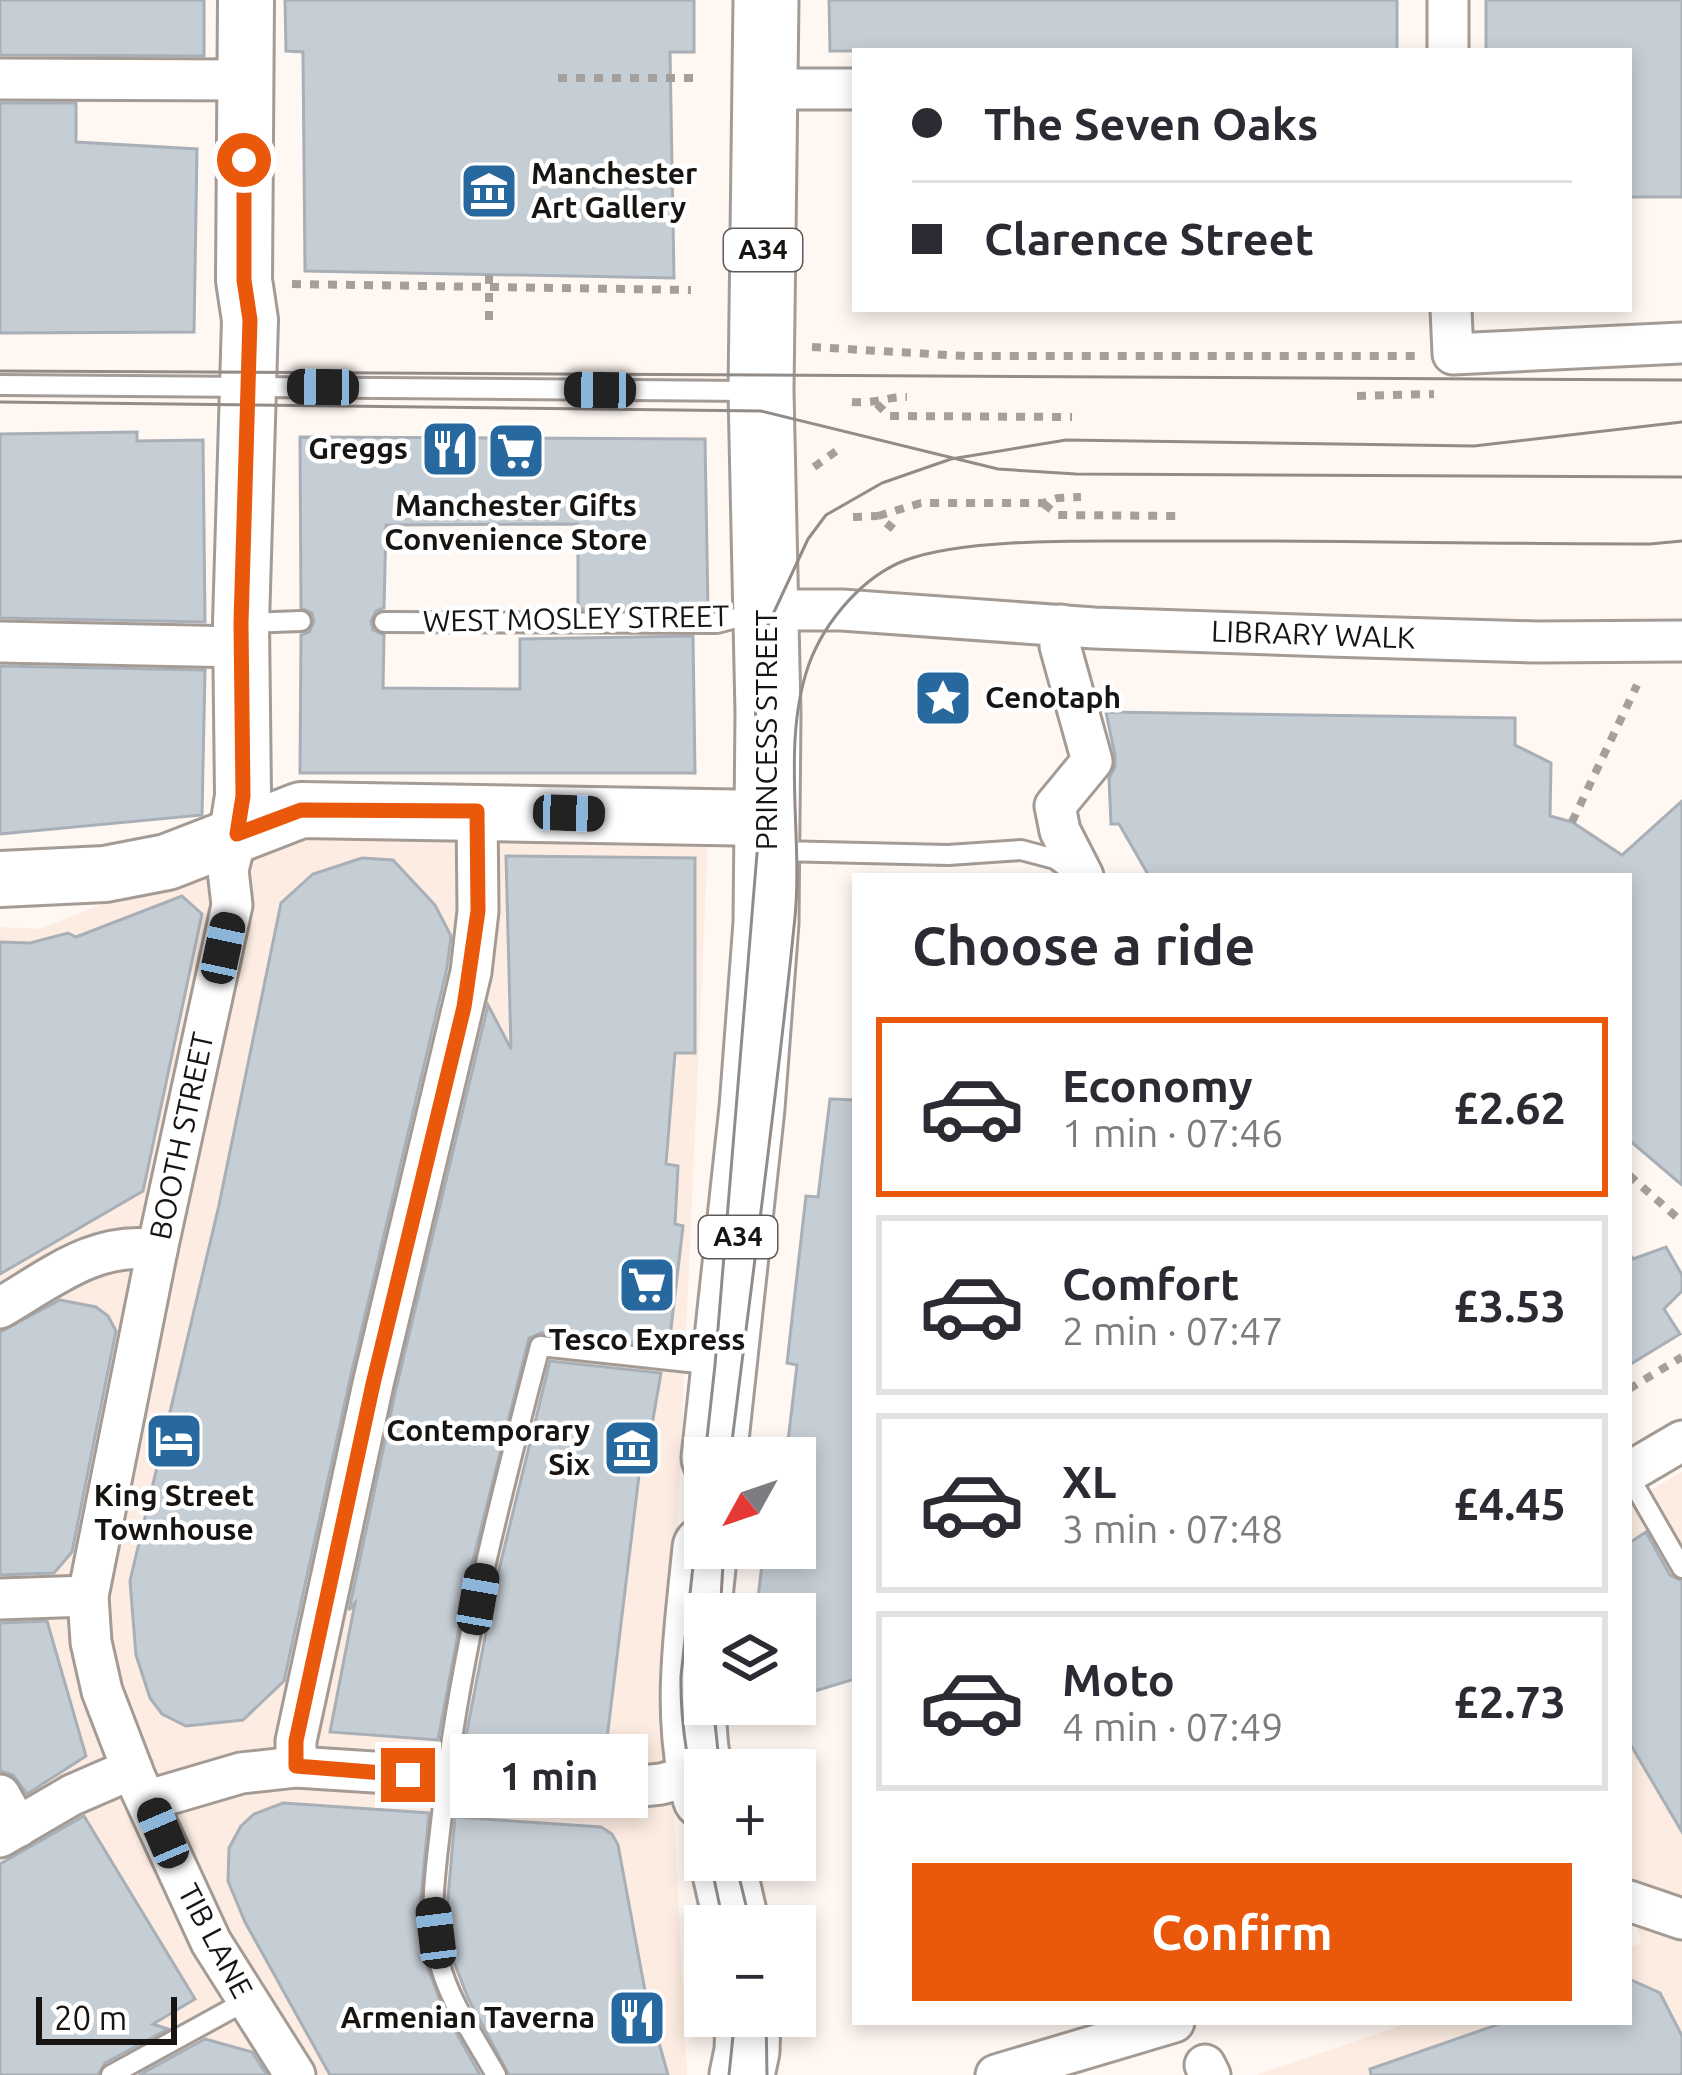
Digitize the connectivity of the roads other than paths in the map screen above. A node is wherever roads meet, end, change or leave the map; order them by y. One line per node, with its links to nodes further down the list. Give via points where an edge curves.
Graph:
1 (246, 0): 6 (street, BOOTH STREET)
2 (766, 0): 7 (main road, PRINCESS STREET / A34)
3 (1448, 0): 4 (street)
4 (1448, 48)
5 (0, 79): 6 (street)
6 (245, 80): 13 (street, BOOTH STREET)
7 (766, 89): 8 (street); 11 (main road, PRINCESS STREET / A34)
8 (852, 89)
9 (1450, 312): 10 (street, via 1453,354)
10 (1682, 343)
11 (762, 368): 13 (lane); 14 (main road, PRINCESS STREET / A34)
12 (0, 385): 13 (lane)
13 (248, 386): 18 (street, BOOTH STREET)
14 (766, 610): 16 (lane, WEST MOSLEY STREET, via 716,623); 17 (street, LIBRARY WALK); 23 (main road, PRINCESS STREET / A34)
15 (301, 620): 18 (lane)
16 (384, 622)
17 (1060, 625): 19 (street, LIBRARY WALK); 25 (street, via 1092,761 1055,806)
18 (241, 635): 20 (street); 22 (street, BOOTH STREET)
19 (1670, 640)
20 (0, 642)
21 (477, 811): 22 (street, via 301,810); 23 (street); 39 (street, via 478,911 468,989 373,1384)
22 (237, 834): 26 (street, via 125,870); 27 (street, BOOTH STREET, via 228,870 232,905)
23 (768, 834): 24 (lane, via 948,855 1021,850); 29 (main road, PRINCESS STREET / A34, via 752,1108)
24 (1076, 873)
25 (1079, 873)
26 (0, 879)
27 (157, 1250): 28 (street, via 98,1253); 36 (street, BOOTH STREET)
28 (0, 1308)
29 (723, 1365): 30 (main road, PRINCESS STREET / A34); 40 (lane, via 540,1346 486,1555)
30 (716, 1437)
31 (1682, 1441): 32 (street)
32 (1632, 1472)
33 (1632, 1479): 34 (lane)
34 (1682, 1568)
35 (703, 1569): 38 (main road, via 692,1678)
36 (88, 1596): 37 (street); 41 (street, BOOTH STREET, via 96,1666)
37 (0, 1599)
38 (699, 1749)
39 (296, 1766): 40 (street); 41 (street)
40 (446, 1778): 42 (street); 51 (lane, via 433,1904 439,1961)
41 (140, 1785): 43 (street, via 72,1795); 46 (street, TIB LANE)
42 (684, 1785)
43 (6, 1819)
44 (1632, 1902): 45 (street)
45 (1682, 1919)
46 (245, 2001): 49 (lane); 50 (street, TIB LANE)
47 (1164, 2025): 53 (street)
48 (748, 2037): 52 (main road)
49 (111, 2075)
50 (296, 2075)
51 (496, 2075)
52 (742, 2075)
53 (996, 2075)

